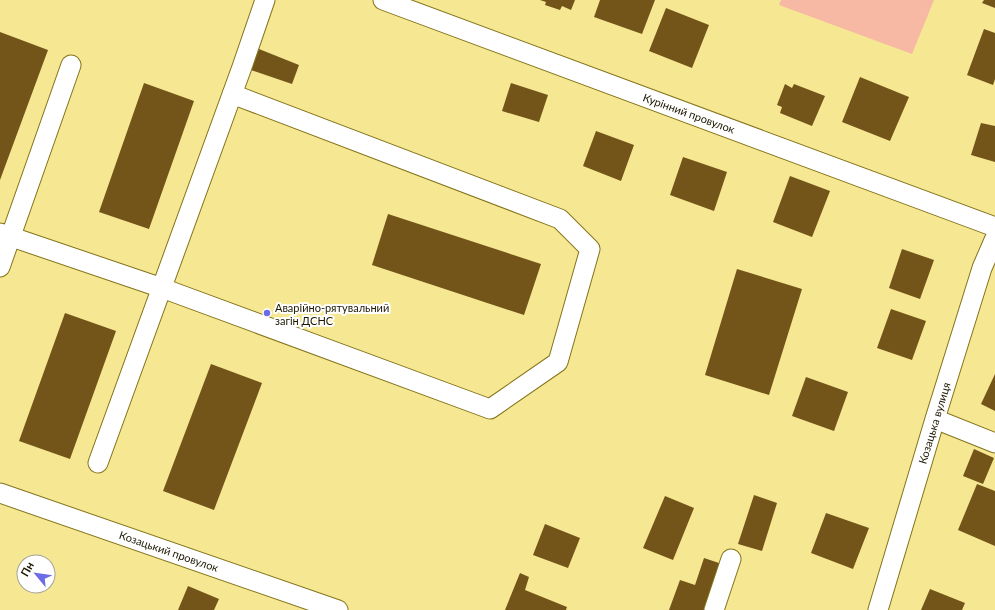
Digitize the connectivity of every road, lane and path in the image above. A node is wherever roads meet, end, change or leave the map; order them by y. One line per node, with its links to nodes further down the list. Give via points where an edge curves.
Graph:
1 (265, 0): 4 (street)
2 (383, 0): 5 (street, Курінний провулок)
3 (71, 65): 6 (street)
4 (232, 94): 9 (street); 9 (street, via 560,219 590,249 558,362 490,409)
5 (995, 226)
6 (5, 235): 8 (street); 9 (street)
7 (995, 238): 10 (street, Козацька вулиця, via 982,268)
8 (0, 267)
9 (162, 288): 12 (street)
10 (935, 419): 11 (street); 17 (street, Козацька вулиця)
11 (995, 443)
12 (98, 463)
13 (0, 493): 15 (street, Козацький провулок)
14 (731, 559): 16 (street)
15 (338, 610)
16 (714, 610)
17 (878, 610)

